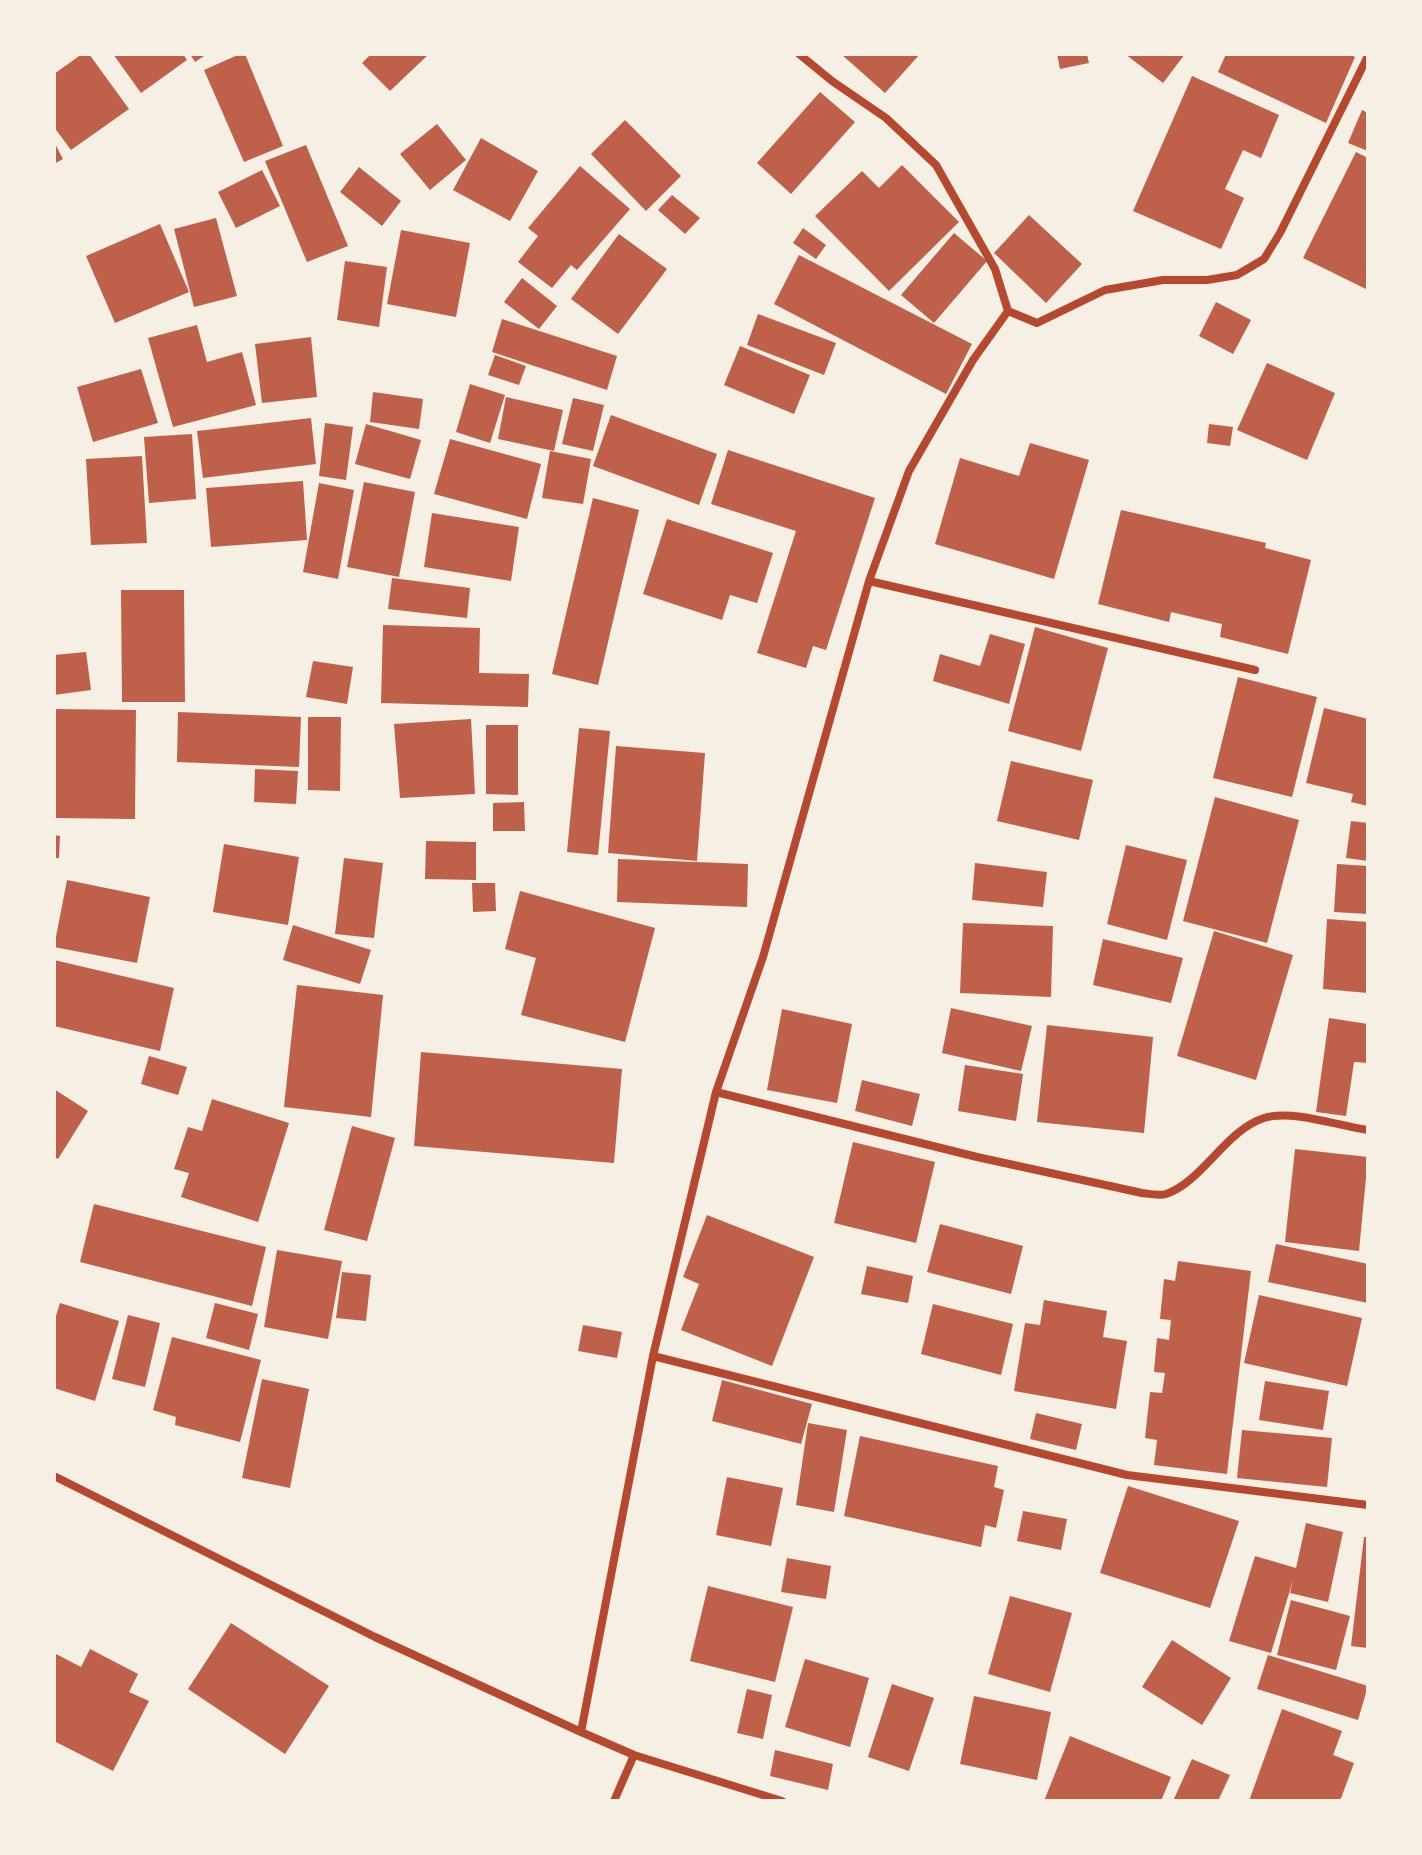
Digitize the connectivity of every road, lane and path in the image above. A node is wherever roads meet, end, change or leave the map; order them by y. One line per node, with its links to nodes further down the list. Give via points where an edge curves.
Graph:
1 (799, 54): 3 (street, via 886,118 936,165 995,269)
2 (1368, 56): 3 (street, via 1264,259 1222,278 1163,280 1105,290 1037,323)
3 (1008, 311): 4 (street, via 909,471)
4 (869, 581): 5 (street); 6 (street, via 763,957)
5 (1255, 670)
6 (716, 1092): 7 (street, via 977,1157 1164,1195 1186,1184 1222,1146 1261,1119 1282,1115); 8 (street)
7 (1368, 1130)
8 (653, 1356): 10 (street, via 1127,1475); 11 (street)
9 (54, 1476): 11 (street, via 375,1637)
10 (1368, 1505)
11 (581, 1732): 12 (street)
12 (634, 1755): 13 (street); 14 (street)
13 (614, 1801)
14 (782, 1801)

